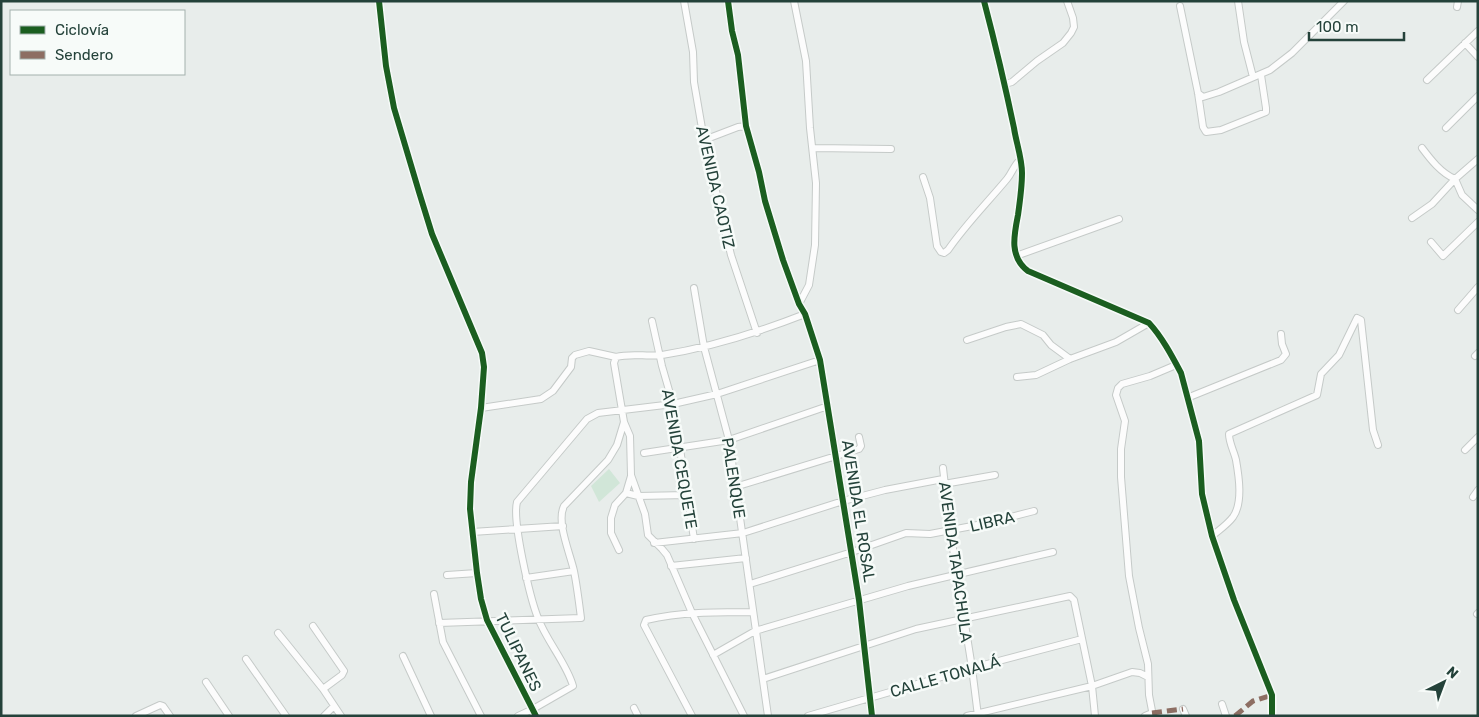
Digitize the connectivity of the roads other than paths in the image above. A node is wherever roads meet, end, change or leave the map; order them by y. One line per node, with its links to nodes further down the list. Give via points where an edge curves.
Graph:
1 (379, 1): 56 (street, TULIPANES, via 394,108 432,234 482,354)
2 (684, 1): 21 (street, AVENIDA CAOTIZ)
3 (728, 1): 19 (street, AVENIDA EL ROSAL)
4 (794, 1): 22 (street, via 806,61)
5 (984, 1): 16 (street)
6 (1067, 1): 16 (street, via 1073,18 1071,33 1063,43)
7 (1238, 1): 14 (street)
8 (1344, 1): 13 (street, via 1292,53)
9 (1180, 6): 17 (street)
10 (1478, 32): 11 (street)
11 (1465, 43): 12 (street); 15 (street)
12 (1478, 57)
13 (1261, 75): 14 (street); 17 (street, via 1266,112 1221,130 1206,132)
14 (1252, 77): 17 (street, via 1203,97)
15 (1427, 80)
16 (1005, 84): 26 (street)
17 (1198, 93)
18 (1478, 96): 20 (street)
19 (746, 126): 21 (street); 37 (street, AVENIDA EL ROSAL, via 765,201)
20 (1446, 128)
21 (704, 140): 42 (street, AVENIDA CAOTIZ, via 731,255)
22 (813, 148): 24 (street); 37 (street, via 815,245 809,285)
23 (1422, 148): 28 (street, via 1447,176)
24 (891, 149)
25 (1478, 159): 28 (street)
26 (1020, 160): 27 (street, via 944,253 937,246 930,198); 34 (street, via 1021,191 1014,231)
27 (923, 177)
28 (1455, 179): 29 (street, via 1462,195); 30 (street, via 1432,204)
29 (1478, 210)
30 (1412, 218)
31 (1119, 219): 34 (street)
32 (1478, 222): 33 (street, via 1442,256)
33 (1431, 242)
34 (1016, 256): 41 (street, via 1028,271)
35 (1478, 287): 38 (street)
36 (694, 288): 45 (street, PALENQUE)
37 (799, 304): 39 (street, AVENIDA EL ROSAL)
38 (1458, 310)
39 (806, 314): 42 (street); 49 (street, AVENIDA EL ROSAL)
40 (652, 321): 46 (street, AVENIDA CEQUETE)
41 (1149, 323): 47 (street, via 1116,342); 50 (street)
42 (757, 333): 45 (street)
43 (1282, 334): 53 (street, via 1286,354 1281,360)
44 (967, 340): 47 (street, via 1021,324 1043,335)
45 (704, 347): 46 (street); 52 (street, PALENQUE)
46 (660, 355): 48 (street, via 623,355); 54 (street, AVENIDA CEQUETE)
47 (1070, 359): 51 (street, via 1036,375)
48 (615, 360): 56 (street, via 588,351 575,355 571,367 553,391 541,399); 57 (street)
49 (820, 360): 52 (street); 55 (street, AVENIDA EL ROSAL)
50 (1176, 364): 53 (street); 115 (street, via 1122,384 1116,395 1125,421 1121,477 1129,576)
51 (1017, 377)
52 (717, 394): 54 (street); 61 (street, PALENQUE)
53 (1187, 398): 84 (street, via 1199,442 1202,494)
54 (673, 404): 57 (street); 63 (street, AVENIDA CEQUETE)
55 (828, 406): 61 (street); 66 (street, AVENIDA EL ROSAL)
56 (481, 408): 82 (street, TULIPANES, via 471,482)
57 (621, 410): 58 (street); 80 (street, via 598,413 587,419 517,502)
58 (624, 422): 68 (street, via 630,436); 79 (street, via 608,460 564,506 561,512)
59 (860, 437): 66 (street, via 860,448)
60 (1478, 437): 64 (street)
61 (729, 440): 63 (street); 71 (street, PALENQUE)
62 (1378, 444): 84 (street, via 1372,430 1360,320 1357,318 1339,355 1321,374 1317,395 1229,434 1239,500 1234,516)
63 (680, 447): 65 (street); 74 (street, AVENIDA CEQUETE)
64 (1465, 450)
65 (644, 453)
66 (836, 455): 71 (street); 77 (street, AVENIDA EL ROSAL)
67 (943, 468): 70 (street, AVENIDA TAPACHULA)
68 (631, 475): 73 (street); 75 (street)
69 (995, 475): 70 (street)
70 (944, 482): 77 (street); 81 (street, AVENIDA TAPACHULA)
71 (736, 487): 83 (street, PALENQUE)
72 (1478, 490): 76 (street)
73 (626, 493): 75 (street); 87 (street, via 615,505 611,518 611,533)
74 (687, 495): 75 (street); 85 (street, AVENIDA CEQUETE)
75 (638, 496): 86 (street, via 648,535)
76 (1474, 497)
77 (843, 500): 83 (street); 88 (street, AVENIDA EL ROSAL)
78 (1034, 511): 81 (street, LIBRA)
79 (563, 526): 80 (street); 92 (street)
80 (518, 530): 82 (street); 96 (street)
81 (950, 530): 88 (street, LIBRA, via 930,534 906,533); 95 (street, AVENIDA TAPACHULA)
82 (472, 532): 93 (street, TULIPANES)
83 (743, 533): 85 (street); 90 (street, PALENQUE)
84 (1212, 536): 148 (street, via 1272,695)
85 (694, 539): 86 (street)
86 (654, 543): 91 (street, via 662,549)
87 (619, 550)
88 (852, 552): 97 (street); 99 (street, AVENIDA EL ROSAL)
89 (1054, 552): 95 (street)
90 (746, 558): 91 (street); 97 (street, PALENQUE)
91 (671, 566): 101 (street)
92 (574, 571): 96 (street); 102 (street, via 581,618)
93 (477, 573): 94 (street); 104 (street, TULIPANES)
94 (447, 575)
95 (958, 575): 99 (street); 103 (street, AVENIDA TAPACHULA)
96 (526, 578): 102 (street)
97 (750, 584): 100 (street, PALENQUE)
98 (434, 594): 105 (street)
99 (859, 600): 107 (street); 110 (street, AVENIDA EL ROSAL)
100 (752, 612): 101 (street); 107 (street, PALENQUE)
101 (692, 613): 112 (street); 139 (street, via 646,620 644,625)
102 (538, 618): 104 (street); 125 (street, via 573,686)
103 (964, 619): 109 (street, via 1070,596); 110 (street, via 916,629); 114 (street, AVENIDA TAPACHULA)
104 (487, 620): 105 (street); 125 (street, TULIPANES)
105 (439, 623): 136 (street, via 443,642)
106 (313, 626): 119 (street, via 344,671)
107 (755, 631): 112 (street); 116 (street, PALENQUE)
108 (278, 633): 119 (street)
109 (1082, 639): 114 (street, CALLE TONALÁ); 118 (street)
110 (864, 646): 116 (street); 120 (street, AVENIDA EL ROSAL)
111 (403, 656): 135 (street)
112 (713, 656): 128 (street)
113 (246, 659): 132 (street)
114 (972, 668): 120 (street, CALLE TONALÁ); 126 (street, AVENIDA TAPACHULA)
115 (1148, 677): 118 (street, via 1132,672); 127 (street)
116 (764, 679): 140 (street, PALENQUE)
117 (206, 682): 131 (street)
118 (1092, 686): 126 (street); 144 (street)
119 (323, 689): 122 (street)
120 (869, 698): 141 (street, CALLE TONALÁ); 142 (street, AVENIDA EL ROSAL)
121 (1222, 704): 147 (street)
122 (334, 706): 133 (street); 134 (street)
123 (634, 708): 138 (street)
124 (1183, 709): 146 (street)
125 (535, 713): 137 (street)
126 (978, 714): 143 (street)
127 (1152, 714): 145 (street)
128 (741, 715)
129 (136, 716): 130 (street, via 157,706 163,706)
130 (170, 716)
131 (229, 716)
132 (286, 716)
133 (324, 716)
134 (341, 716)
135 (431, 716)
136 (481, 716)
137 (518, 716)
138 (638, 716)
139 (692, 716)
140 (768, 716)
141 (808, 716)
142 (872, 716)
143 (966, 716)
144 (1095, 716)
145 (1145, 716)
146 (1186, 716)
147 (1226, 716)
148 (1272, 716)

